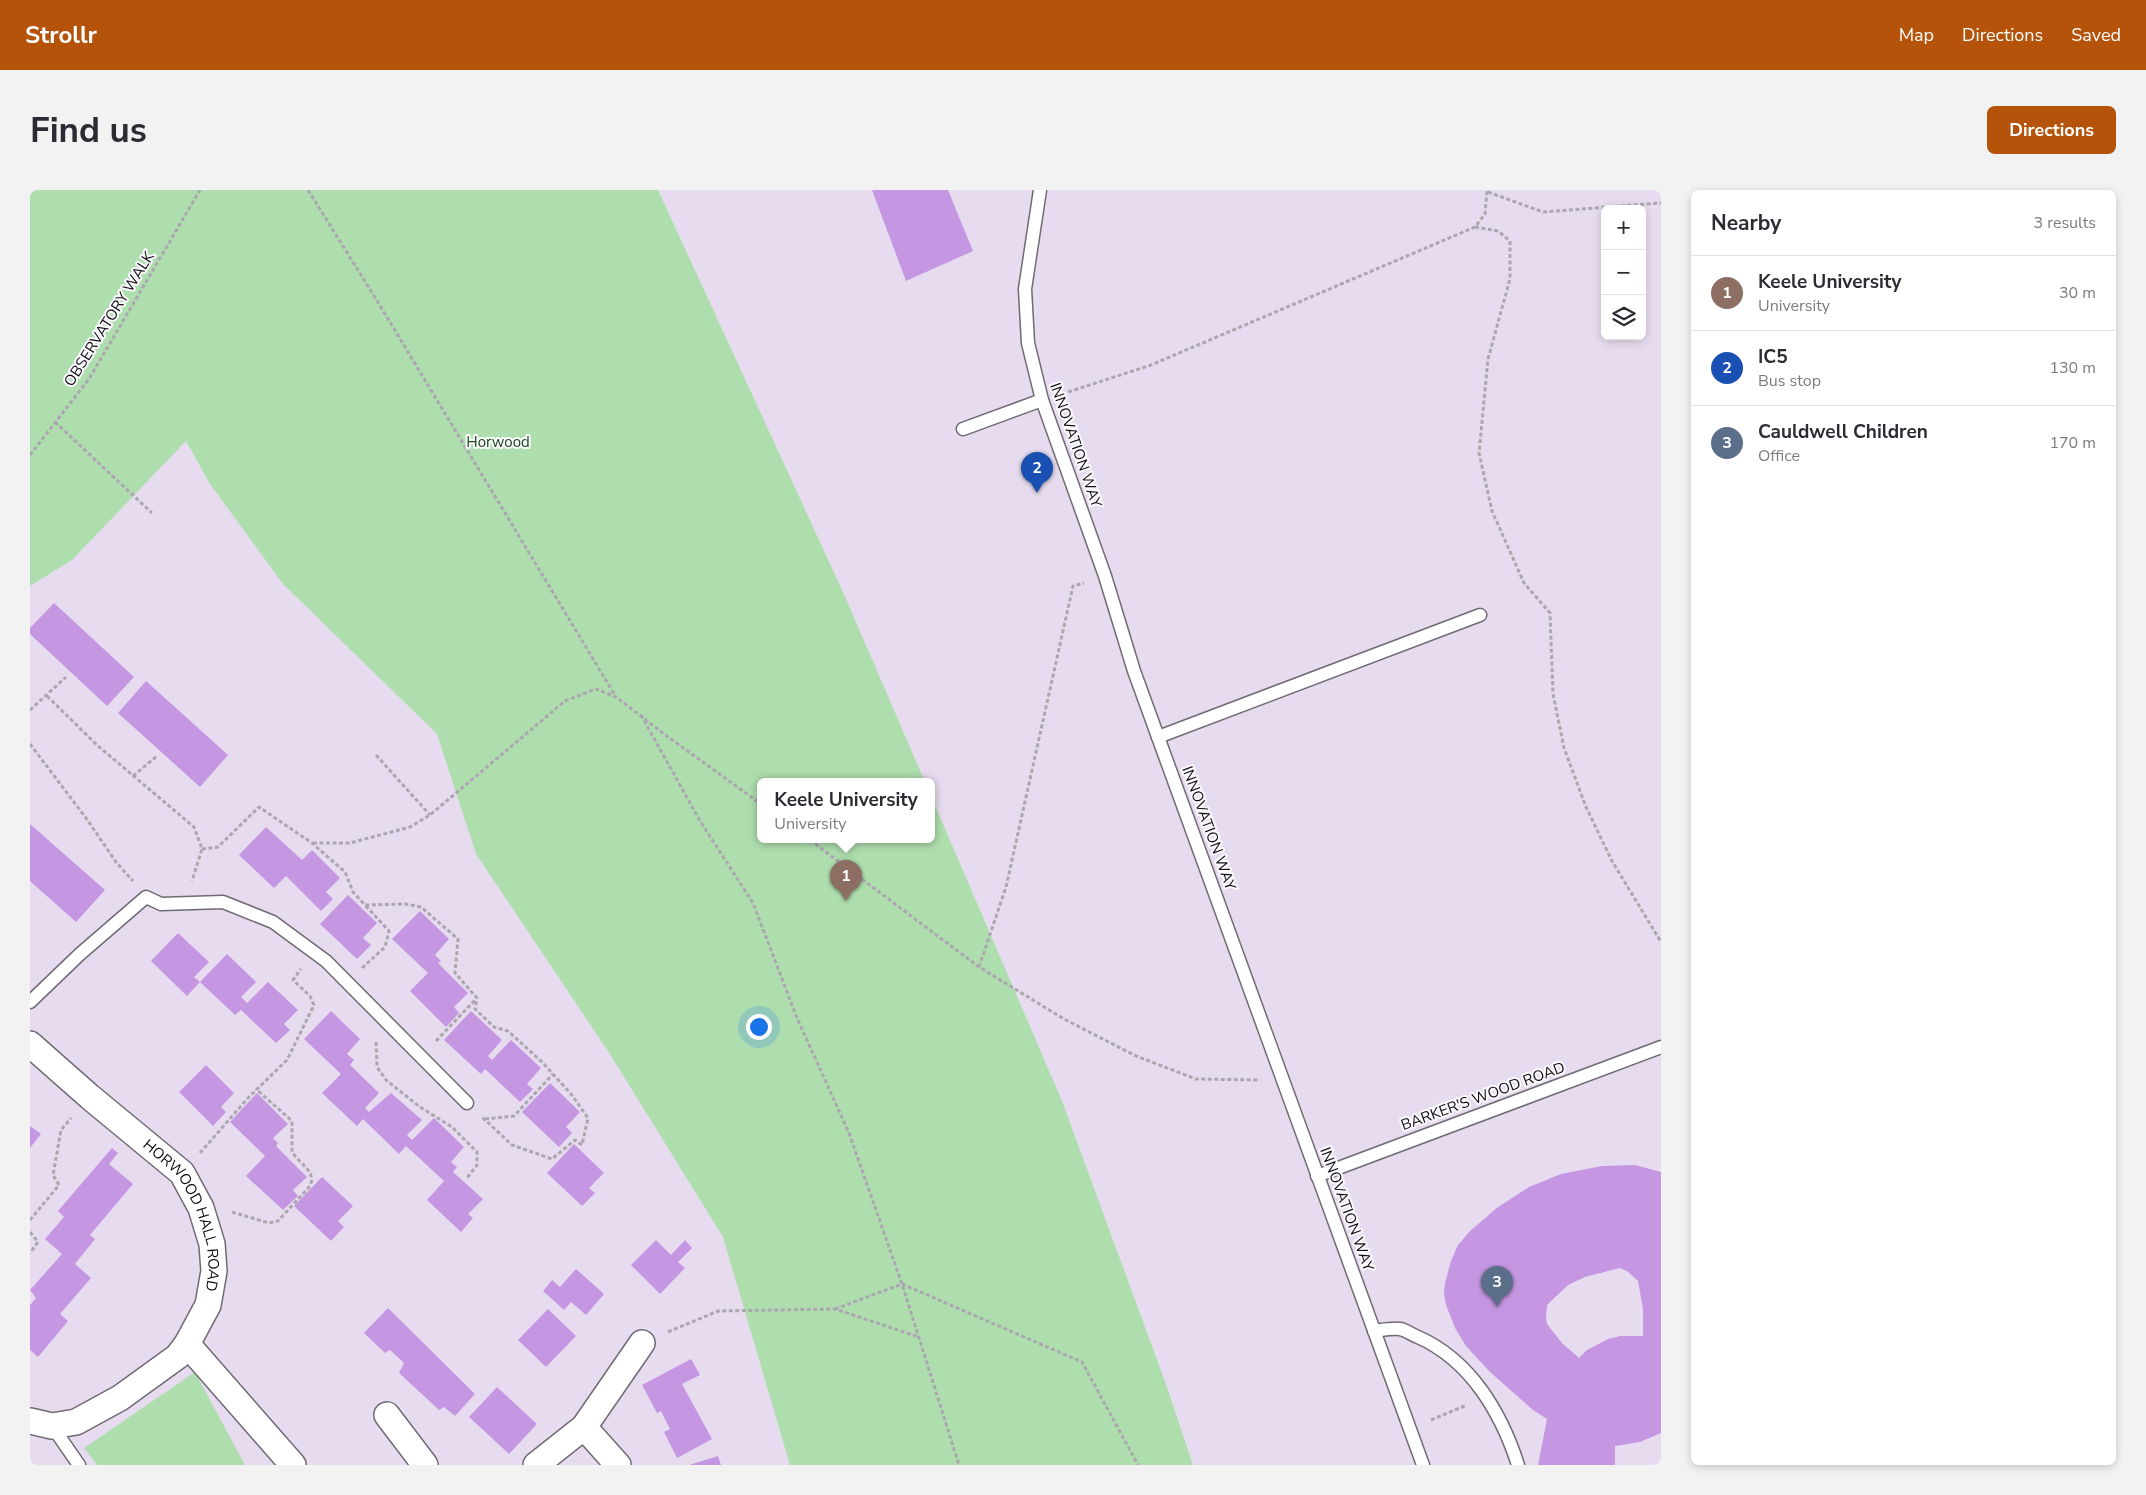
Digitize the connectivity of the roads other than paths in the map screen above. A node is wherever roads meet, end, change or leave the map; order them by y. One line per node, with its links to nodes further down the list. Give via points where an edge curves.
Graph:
1 (1040, 190): 2 (lane, INNOVATION WAY, via 1025,289 1028,343)
2 (1042, 400): 3 (lane); 5 (lane, INNOVATION WAY)
3 (963, 429)
4 (1480, 615): 5 (lane)
5 (1158, 737): 10 (lane, INNOVATION WAY)
6 (30, 1002): 9 (lane, via 146,896 161,904 223,902 273,922 314,953)
7 (30, 1044): 13 (street, HORWOOD HALL ROAD, via 182,1173 201,1208 212,1244 214,1271 208,1305)
8 (1661, 1047): 10 (lane, BARKER'S WOOD ROAD)
9 (467, 1103)
10 (1317, 1176): 11 (lane, INNOVATION WAY)
11 (1374, 1331): 22 (lane, INNOVATION WAY); 23 (lane, via 1401,1329 1432,1344 1468,1373 1487,1397 1510,1439)
12 (642, 1343): 16 (street)
13 (187, 1344): 15 (street, HORWOOD HALL ROAD, via 178,1356 120,1398 76,1422); 18 (street)
14 (387, 1415): 19 (street)
15 (41, 1423): 17 (lane)
16 (584, 1427): 20 (street); 21 (street)
17 (79, 1465)
18 (293, 1465)
19 (425, 1465)
20 (536, 1465)
21 (618, 1465)
22 (1422, 1465)
23 (1518, 1465)

